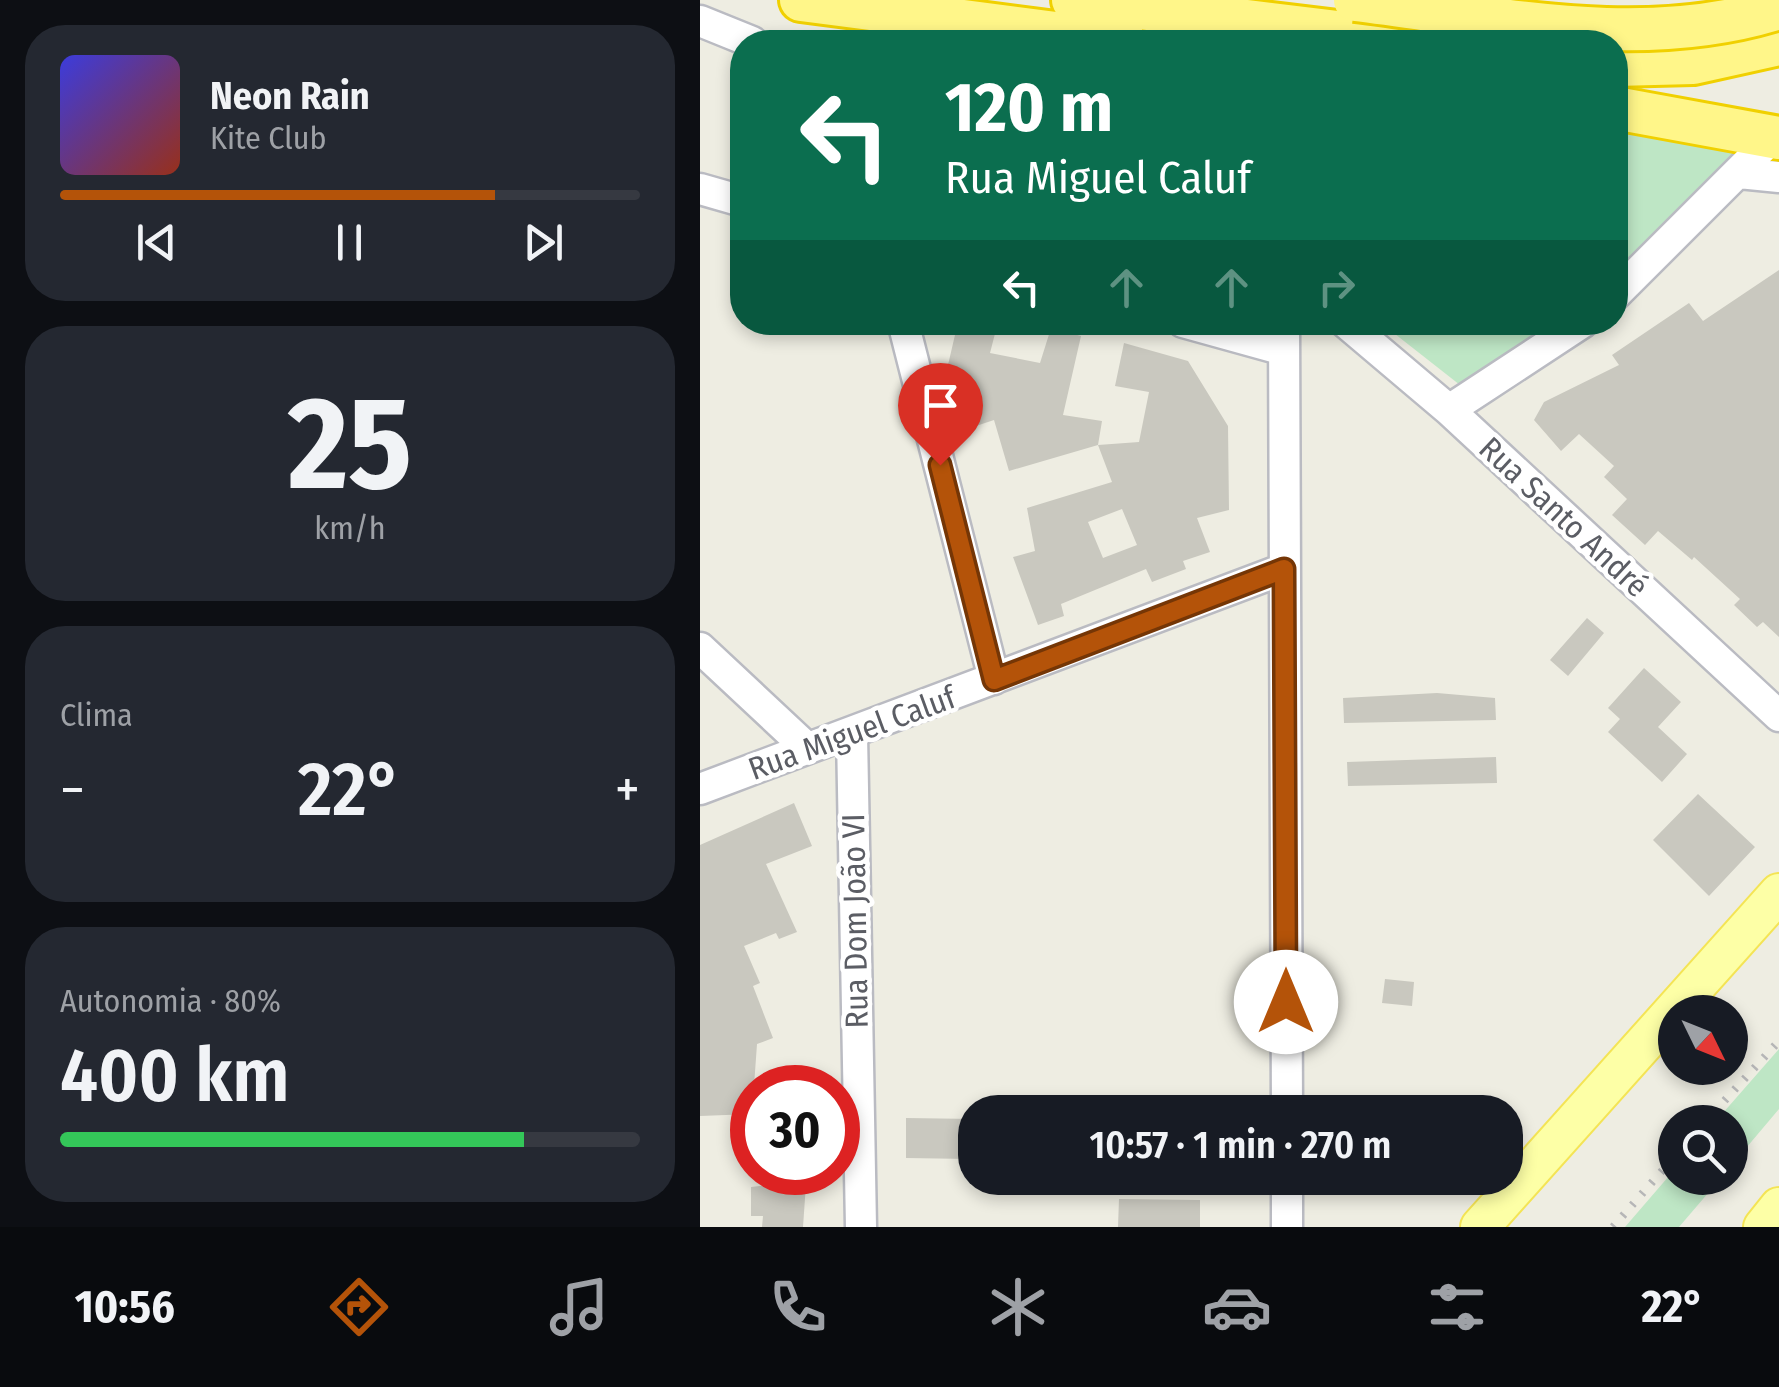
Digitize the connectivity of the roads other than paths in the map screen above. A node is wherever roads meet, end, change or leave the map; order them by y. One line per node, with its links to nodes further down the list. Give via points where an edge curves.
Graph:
1 (800, 0): 7 (highway)
2 (1073, 0): 9 (highway)
3 (1355, 0): 5 (highway, bridge, via 1653,31 1722,24)
4 (1756, 0): 11 (highway)
5 (1779, 8)
6 (700, 21): 10 (street)
7 (897, 28): 8 (highway)
8 (930, 30)
9 (1321, 30)
10 (730, 33)
11 (1779, 36)
12 (1779, 44): 13 (highway, via 1693,63)
13 (1628, 66)
14 (1628, 110): 15 (highway, via 1714,124)
15 (1770, 152): 18 (street)
16 (700, 188): 17 (street)
17 (730, 197)
18 (1628, 283)
19 (906, 335): 26 (street)
20 (1360, 335): 23 (street, Rua Santo André)
21 (1564, 335): 23 (street)
22 (1284, 336): 24 (street)
23 (1449, 410): 27 (street, Rua Santo André)
24 (1284, 569): 26 (street, Rua Miguel Caluf); 32 (street)
25 (700, 648): 29 (street)
26 (994, 680): 28 (street, Rua Miguel Caluf)
27 (1779, 716)
28 (852, 734): 29 (street, Rua Miguel Caluf); 36 (street, Rua Dom João VI)
29 (806, 748): 30 (street, Rua Miguel Caluf)
30 (700, 789)
31 (1779, 893): 38 (main road)
32 (1287, 1095)
33 (1287, 1195): 37 (street)
34 (1779, 1208): 39 (main road)
35 (1779, 1216): 39 (main road)
36 (861, 1227)
37 (1288, 1227)
38 (1480, 1227)
39 (1766, 1227)

